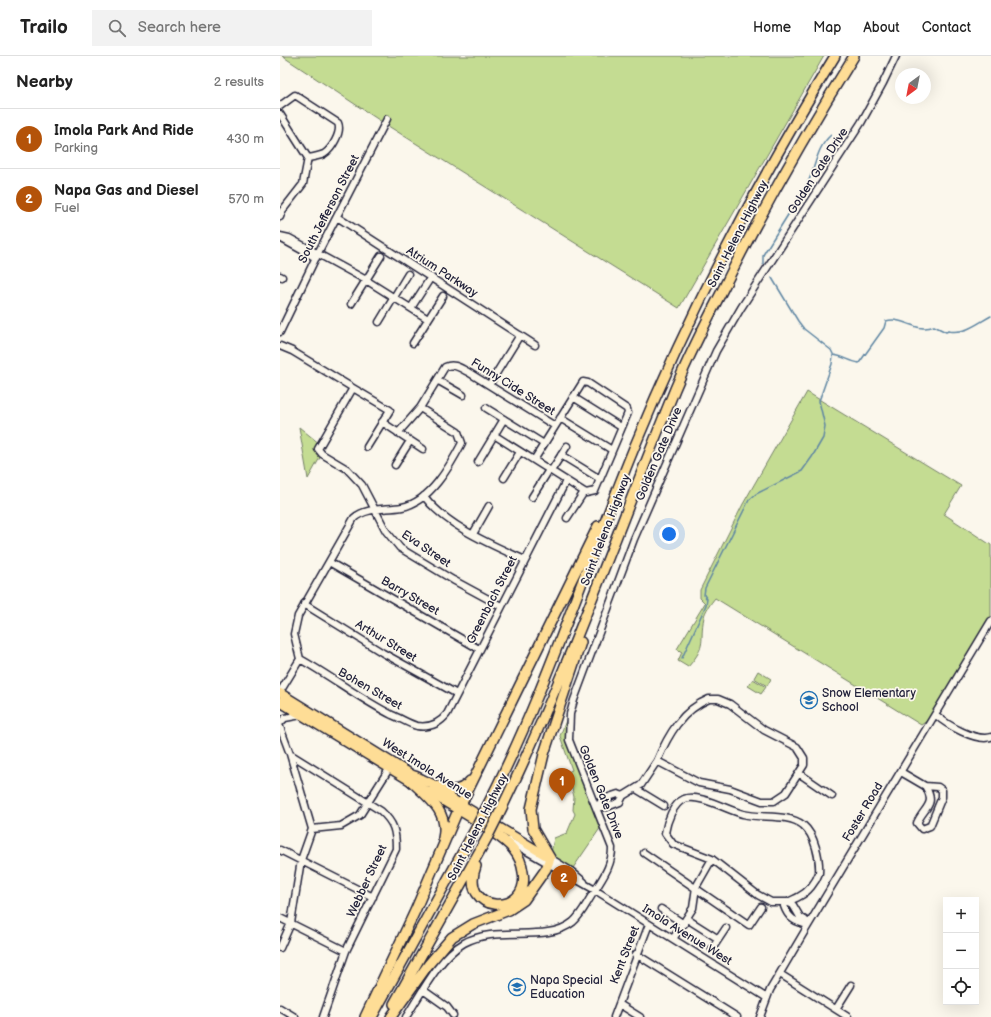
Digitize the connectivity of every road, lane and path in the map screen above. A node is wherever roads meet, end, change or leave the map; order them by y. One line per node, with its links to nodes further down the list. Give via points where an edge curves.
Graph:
1 (835, 56): 56 (highway, Saint Helena Highway, via 776,155 714,271 663,380)
2 (854, 56): 60 (highway, Saint Helena Highway, via 743,248 676,387)
3 (896, 56): 94 (street, Golden Gate Drive, via 861,122 728,330 703,380 634,539 570,714 569,740 572,751)
4 (280, 106): 7 (street, via 295,95 340,126 338,136 326,153)
5 (280, 114): 7 (street)
6 (388, 119): 9 (street, South Jefferson Street)
7 (308, 158): 8 (street, via 303,184)
8 (280, 217)
9 (337, 217): 11 (street, South Jefferson Street); 14 (street, Atrium Parkway)
10 (280, 237): 11 (street, via 289,238)
11 (317, 256): 15 (street); 22 (street, South Jefferson Street)
12 (381, 256): 15 (street)
13 (408, 274): 17 (street)
14 (431, 277): 19 (street); 23 (street, Atrium Parkway)
15 (366, 280): 17 (street); 18 (street)
16 (443, 296): 20 (street)
17 (394, 298): 19 (street); 21 (street)
18 (351, 304)
19 (411, 308): 20 (street)
20 (428, 319): 24 (street)
21 (379, 322)
22 (280, 332)
23 (520, 335): 25 (street, Atrium Parkway); 28 (street)
24 (413, 343)
25 (535, 345)
26 (280, 346): 29 (street)
27 (437, 380): 28 (street, Funny Cide Street, via 445,367 450,365 457,366); 30 (street); 32 (street, Funny Cide Street)
28 (488, 385): 37 (street, Funny Cide Street)
29 (353, 388): 36 (street, via 390,410); 62 (street, Eva Street, via 318,449 347,469 362,485)
30 (463, 395)
31 (573, 397): 34 (street); 38 (street); 38 (street, via 583,382 588,383 624,406 628,413)
32 (420, 408): 39 (street, Funny Cide Street); 58 (street, via 458,432 462,443 445,472)
33 (486, 408): 35 (street)
34 (560, 418): 37 (street); 46 (street)
35 (504, 419): 40 (street); 42 (street)
36 (382, 422): 39 (street); 44 (street)
37 (555, 426): 42 (street)
38 (621, 427): 46 (street)
39 (398, 433): 41 (street)
40 (494, 435): 47 (street); 50 (street)
41 (410, 441): 45 (street); 51 (street)
42 (544, 444): 49 (street)
43 (566, 446): 48 (street)
44 (367, 447)
45 (423, 449)
46 (612, 450): 54 (street)
47 (520, 452): 49 (street); 53 (street)
48 (561, 455): 52 (street); 54 (street)
49 (534, 460): 52 (street)
50 (478, 462)
51 (394, 465)
52 (550, 471): 55 (street); 59 (street)
53 (504, 478)
54 (600, 479): 57 (street, via 595,491)
55 (566, 481): 57 (street); 65 (street, Greenbach Street)
56 (620, 482): 86 (highway); 95 (highway, Saint Helena Highway, bridge, via 545,680 484,812)
57 (584, 492): 63 (street)
58 (424, 496): 62 (street, via 404,507); 64 (street, via 439,513)
59 (532, 496)
60 (631, 498): 97 (highway, Saint Helena Highway, bridge, via 554,695); 103 (highway, via 552,727 535,785 531,809 532,824)
61 (490, 506): 64 (street)
62 (375, 510): 66 (street, via 354,518); 68 (street, Eva Street, via 386,531 400,548)
63 (567, 518)
64 (473, 534): 65 (street)
65 (525, 560): 68 (street, Greenbach Street)
66 (329, 562): 67 (street); 70 (street, Barry Street)
67 (304, 604): 71 (street, via 294,634); 73 (street, Arthur Street)
68 (501, 606): 70 (street, Greenbach Street)
69 (991, 621): 76 (street, Foster Road)
70 (479, 649): 73 (street, Greenbach Street)
71 (300, 659): 72 (street); 78 (street, Bohen Street, via 371,704 406,722 417,726)
72 (280, 692): 87 (main road, West Imola Avenue)
73 (457, 694): 78 (street, Greenbach Street, via 447,714)
74 (280, 702): 75 (main road, West Imola Avenue)
75 (301, 715): 77 (street, via 285,718); 83 (main road, West Imola Avenue)
76 (936, 715): 80 (street, via 968,734 984,740); 84 (street, Foster Road)
77 (280, 723)
78 (434, 725)
79 (280, 727): 81 (street)
80 (991, 737)
81 (290, 754): 91 (street, Webber Street); 96 (street)
82 (657, 761): 85 (street, via 699,783 730,789 762,801 779,798); 85 (street, via 666,741 684,716 696,704 718,699 730,704 764,730 797,747 804,758); 89 (street)
83 (389, 769): 87 (main road, West Imola Avenue); 91 (street)
84 (900, 772): 88 (street); 114 (street, Foster Road)
85 (800, 774): 90 (street)
86 (475, 775): 87 (highway, via 463,788 455,791); 93 (highway)
87 (413, 779): 93 (main road, West Imola Avenue); 99 (highway, via 439,809 444,822)
88 (925, 786): 88 (street, via 930,800 924,815 917,823 922,829 930,826 942,794 938,787)
89 (636, 788): 92 (street); 94 (street, via 623,796 620,802 607,807)
90 (832, 796)
91 (368, 804): 96 (street, via 360,815 348,824); 106 (street, Webber Street, via 391,820 396,837 396,849)
92 (664, 806)
93 (460, 807): 95 (main road, West Imola Avenue); 99 (highway); 103 (main road, West Imola Avenue)
94 (597, 807): 105 (street, Golden Gate Drive, via 612,848 612,857)
95 (480, 827): 97 (highway, via 513,848 522,867 522,888 512,902 502,905 484,901 474,888 474,871); 103 (street, West Imola Avenue); 133 (highway, Saint Helena Highway)
96 (312, 829): 102 (street)
97 (488, 836): 134 (highway, Saint Helena Highway)
98 (280, 850): 102 (street)
99 (440, 853): 132 (highway)
100 (644, 853): 104 (street)
101 (712, 859): 104 (street); 107 (street, via 762,898 771,902); 107 (street, via 673,844 665,833 671,814 683,800 690,798 720,805 744,815 794,820 802,824 809,830 814,843 819,873 807,891)
102 (301, 860): 106 (street); 112 (street)
103 (549, 862): 105 (street, West Imola Avenue); 135 (highway, via 524,900 452,937 428,965)
104 (696, 887): 108 (street, via 749,925); 111 (street, via 692,908)
105 (595, 890): 113 (street, Imola Avenue West); 124 (street, Golden Gate Drive, via 579,916 572,923 555,931 488,934 464,943 450,953)
106 (373, 897): 120 (street, Webber Street)
107 (787, 902): 114 (street, via 793,905); 114 (street, via 784,906 788,916)
108 (761, 907)
109 (661, 909): 111 (street)
110 (280, 918): 112 (street)
111 (685, 921): 116 (street); 117 (street)
112 (291, 923): 118 (street); 120 (street)
113 (649, 924): 117 (street, Imola Avenue West); 121 (street, Kent Street)
114 (808, 925): 122 (street, Foster Road)
115 (726, 928): 116 (street)
116 (717, 938): 119 (street)
117 (673, 939): 125 (street, Imola Avenue West)
118 (280, 948)
119 (712, 949)
120 (346, 951): 131 (street, Webber Street)
121 (636, 954): 126 (street, Kent Street); 139 (street)
122 (780, 974): 125 (street, Foster Road); 128 (street)
123 (851, 985): 128 (street)
124 (423, 990): 129 (street, via 447,1007); 136 (street, Golden Gate Drive)
125 (767, 998): 140 (street, Foster Road)
126 (619, 1004): 137 (street, Kent Street); 138 (street)
127 (280, 1008): 130 (street)
128 (836, 1009): 141 (street)
129 (453, 1015)
130 (295, 1017)
131 (323, 1017)
132 (365, 1017)
133 (372, 1017)
134 (386, 1017)
135 (391, 1017)
136 (406, 1017)
137 (614, 1017)
138 (640, 1017)
139 (737, 1017)
140 (760, 1017)
141 (848, 1017)

